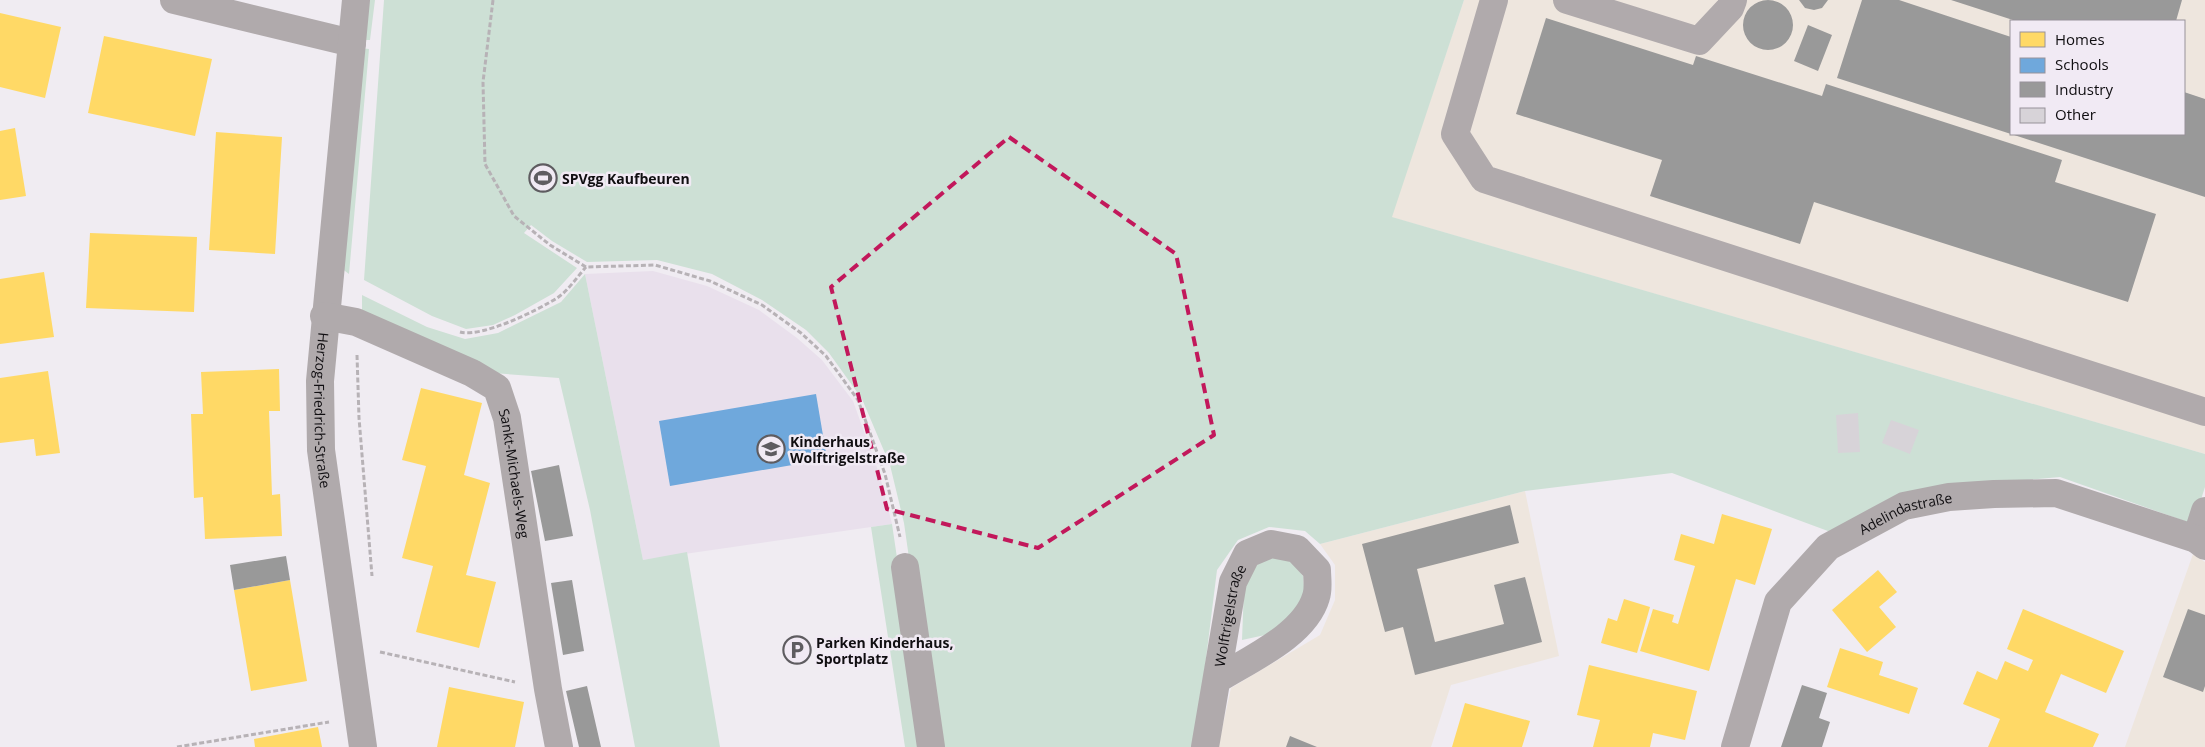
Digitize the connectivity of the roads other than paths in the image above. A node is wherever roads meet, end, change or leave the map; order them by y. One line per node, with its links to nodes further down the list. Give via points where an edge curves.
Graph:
1 (174, 0): 6 (street)
2 (356, 0): 6 (street, Herzog-Friedrich-Straße)
3 (1494, 0): 8 (street, via 1455,134 1484,178)
4 (1568, 0): 5 (street, via 1699,40 1730,8)
5 (1733, 0)
6 (352, 43): 7 (street, Herzog-Friedrich-Straße)
7 (324, 316): 13 (street, Herzog-Friedrich-Straße, via 320,381 321,450); 14 (street, Sankt-Michaels-Weg, via 356,322 472,373 497,388 507,418 548,689)
8 (2205, 412)
9 (2205, 511): 10 (street)
10 (2200, 543): 17 (street, Adelindastraße, via 2056,493 1958,496 1904,506 1828,547 1778,602)
11 (905, 567): 15 (street)
12 (1218, 679): 12 (street, Wolftrigelstraße, via 1234,582 1246,554 1271,544 1297,549 1317,570 1317,596 1304,622); 16 (street, Wolftrigelstraße)
13 (363, 747)
14 (560, 747)
15 (931, 747)
16 (1205, 747)
17 (1735, 747)

